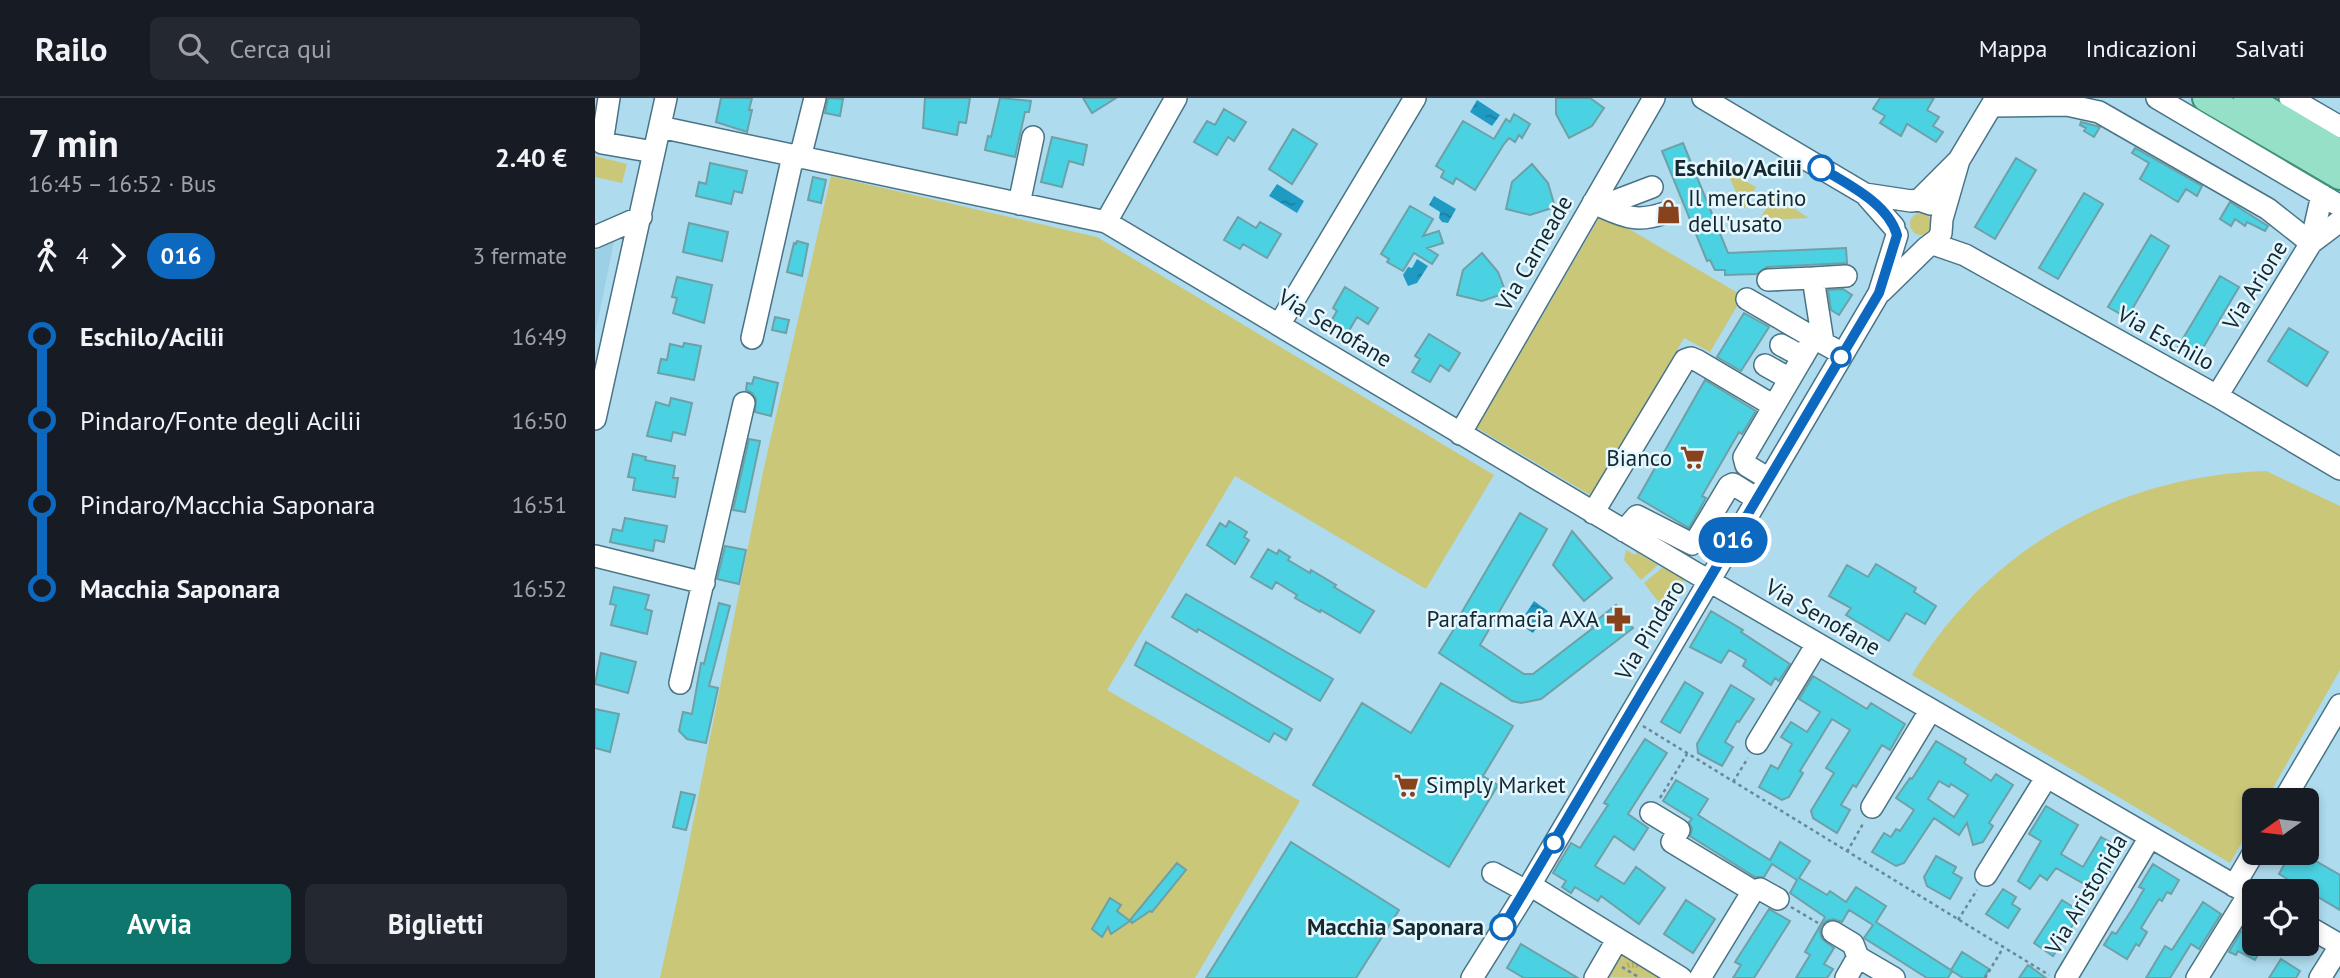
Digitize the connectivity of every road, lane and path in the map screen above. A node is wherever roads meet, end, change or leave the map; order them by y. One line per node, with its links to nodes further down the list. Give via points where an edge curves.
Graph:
1 (609, 98): 16 (street, via 602,142)
2 (666, 98): 13 (street)
3 (815, 98): 18 (street)
4 (1176, 98): 29 (street)
5 (1415, 98): 39 (street)
6 (1654, 98): 25 (street, Via Carneade)
7 (1703, 98): 22 (street)
8 (2157, 98): 21 (street)
9 (2206, 98): 21 (main road)
10 (2247, 98): 17 (main road)
11 (2290, 98): 14 (street)
12 (1994, 102): 19 (street); 33 (street, via 2067,105 2099,112 2268,209)
13 (660, 127): 16 (street); 18 (street, Via Senofane)
14 (2340, 127)
15 (1033, 137): 24 (street)
16 (654, 152): 27 (street)
17 (2340, 152)
18 (796, 157): 24 (street, Via Senofane); 40 (street)
19 (1959, 160): 23 (street); 31 (street)
20 (1652, 187): 25 (street)
21 (2334, 192): 33 (street, Via Arione)
22 (1865, 194): 23 (street); 30 (street)
23 (1915, 200): 30 (street, via 1898,211); 31 (street, via 1933,205)
24 (1019, 204): 29 (street, Via Senofane)
25 (1597, 204): 26 (street, via 1629,218 1645,220); 51 (street, Via Carneade)
26 (1665, 214)
27 (641, 216): 32 (street); 50 (street)
28 (2340, 221): 33 (street)
29 (1105, 222): 39 (street, Via Senofane)
30 (1896, 231): 31 (street, via 1907,246 1920,249); 37 (street)
31 (1936, 234): 37 (street); 47 (street, Via Eschilo, via 1965,255)
32 (595, 237)
33 (2311, 243): 47 (street, Via Arione)
34 (1846, 276): 35 (street)
35 (1813, 278): 36 (street); 41 (street)
36 (1768, 280)
37 (1879, 293): 43 (street, Via Pindaro)
38 (1747, 299): 41 (street)
39 (1279, 325): 51 (street, Via Senofane)
40 (752, 338)
41 (1818, 340): 43 (street); 44 (street)
42 (1781, 345): 44 (street)
43 (1843, 354): 53 (street, Via Pindaro)
44 (1803, 357): 46 (street)
45 (1765, 365): 46 (street)
46 (1790, 379): 49 (street)
47 (2217, 396): 52 (street, Via Eschilo)
48 (744, 404): 59 (street)
49 (1775, 406): 53 (street, via 1744,457 1746,466); 55 (street, via 1699,361 1685,360)
50 (595, 419)
51 (1460, 434): 55 (street, Via Senofane)
52 (2340, 469)
53 (1769, 479): 54 (street, Via Pindaro)
54 (1757, 499): 56 (street, via 1729,486 1692,544 1637,516); 58 (street, Via Pindaro)
55 (1593, 513): 56 (street, Via Senofane)
56 (1624, 531): 58 (street, Via Senofane)
57 (595, 556): 59 (street)
58 (1709, 581): 60 (street, Via Senofane); 64 (street, Via Pindaro)
59 (704, 583): 61 (street)
60 (1817, 644): 63 (street, Via Senofane); 65 (street)
61 (680, 683)
62 (2340, 705): 69 (street)
63 (1930, 711): 67 (street, Via Senofane); 70 (street)
64 (1629, 718): 66 (path); 76 (street, Via Pindaro)
65 (1757, 743): 68 (path)
66 (1688, 754): 68 (path); 71 (path)
67 (2046, 778): 72 (street, Via Senofane); 75 (street)
68 (1733, 782): 73 (path)
69 (2291, 788)
70 (1873, 807): 73 (path)
71 (1651, 813): 78 (street, via 1679,830 1672,842)
72 (2150, 837): 77 (street, Via Senofane); 97 (street, Via Aristonida)
73 (1847, 852): 81 (path)
74 (1493, 873): 76 (street)
75 (1986, 875): 81 (path)
76 (1528, 888): 86 (street); 88 (street, Via Pindaro)
77 (2242, 890)
78 (1753, 891): 79 (street, via 1760,889); 92 (street)
79 (1778, 899): 82 (path)
80 (2242, 899): 98 (street)
81 (1958, 921): 85 (path)
82 (1833, 932): 87 (street, via 1853,944)
83 (2319, 933): 84 (street)
84 (2340, 946): 99 (street)
85 (2003, 948): 95 (path); 96 (path)
86 (1612, 949): 89 (street); 90 (path); 91 (street)
87 (1858, 957): 93 (street); 94 (street)
88 (1472, 978)
89 (1595, 978)
90 (1640, 978)
91 (1682, 978)
92 (1700, 978)
93 (1846, 978)
94 (1894, 978)
95 (1985, 978)
96 (2055, 978)
97 (2067, 978)
98 (2197, 978)
99 (2320, 978)

